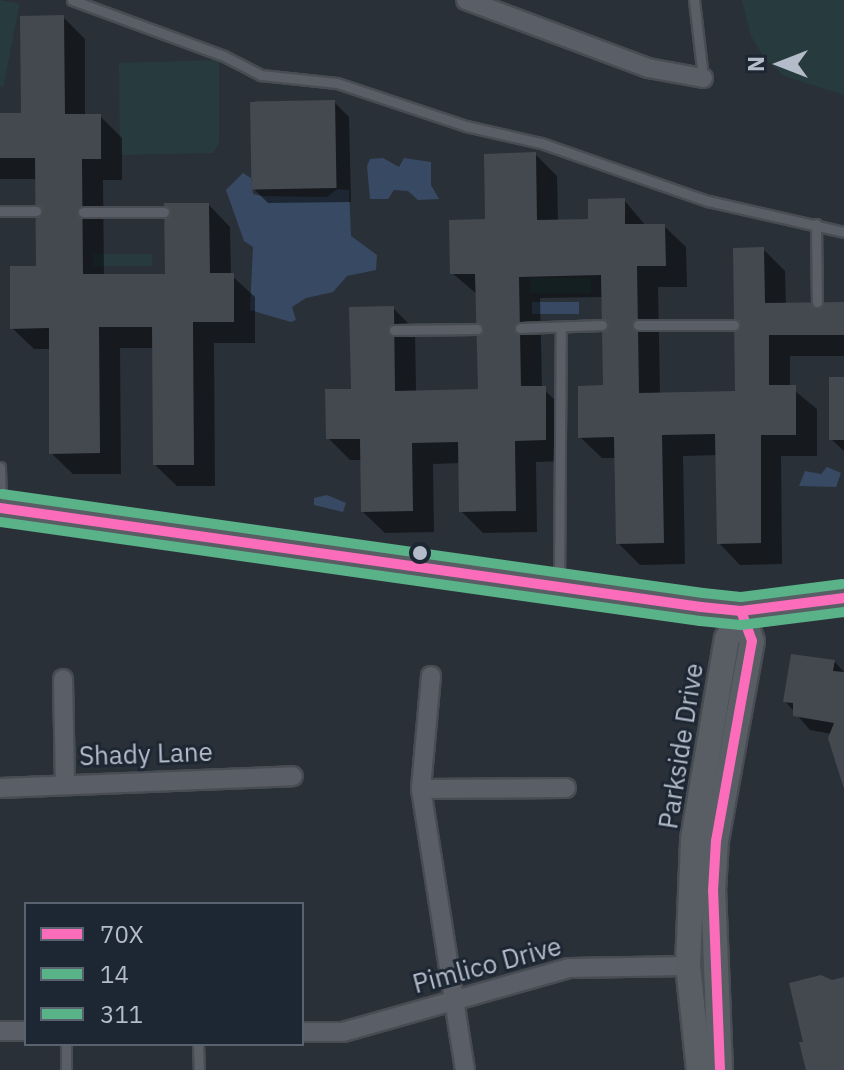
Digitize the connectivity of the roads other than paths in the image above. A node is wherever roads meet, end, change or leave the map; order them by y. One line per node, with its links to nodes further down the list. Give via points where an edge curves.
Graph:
1 (72, 0): 9 (lane, via 224,56 261,75 337,83 466,126 541,143 708,201)
2 (466, 0): 4 (street, via 648,68)
3 (694, 0): 4 (lane)
4 (703, 78)
5 (0, 211): 6 (lane)
6 (36, 211)
7 (83, 212): 8 (lane)
8 (164, 212)
9 (816, 224): 10 (lane); 11 (lane)
10 (844, 232)
11 (817, 302)
12 (602, 325): 15 (lane)
13 (638, 325): 14 (lane)
14 (734, 325)
15 (561, 327): 16 (lane); 21 (lane)
16 (520, 328)
17 (477, 329): 18 (lane)
18 (394, 330)
19 (0, 467): 20 (lane)
20 (0, 508): 21 (street)
21 (559, 591): 23 (street)
22 (844, 598): 23 (street)
23 (741, 611): 31 (street, Parkside Drive, via 727,639 693,839); 42 (street, Parkside Drive, via 752,641 716,841 713,891)
24 (431, 676): 30 (street)
25 (63, 679): 27 (street)
26 (293, 776): 27 (street, Shady Lane)
27 (65, 782): 28 (street, Shady Lane)
28 (0, 788)
29 (566, 788): 30 (street)
30 (421, 789): 32 (street)
31 (688, 966): 32 (street, Pimlico Drive, via 569,968); 41 (street, Parkside Drive)
32 (451, 1000): 35 (street, Pimlico Drive, via 343,1032); 40 (street)
33 (0, 1031): 34 (street)
34 (24, 1031)
35 (304, 1032)
36 (66, 1046): 38 (lane)
37 (198, 1046): 39 (lane)
38 (66, 1070)
39 (199, 1070)
40 (465, 1070)
41 (699, 1070)
42 (720, 1070)

